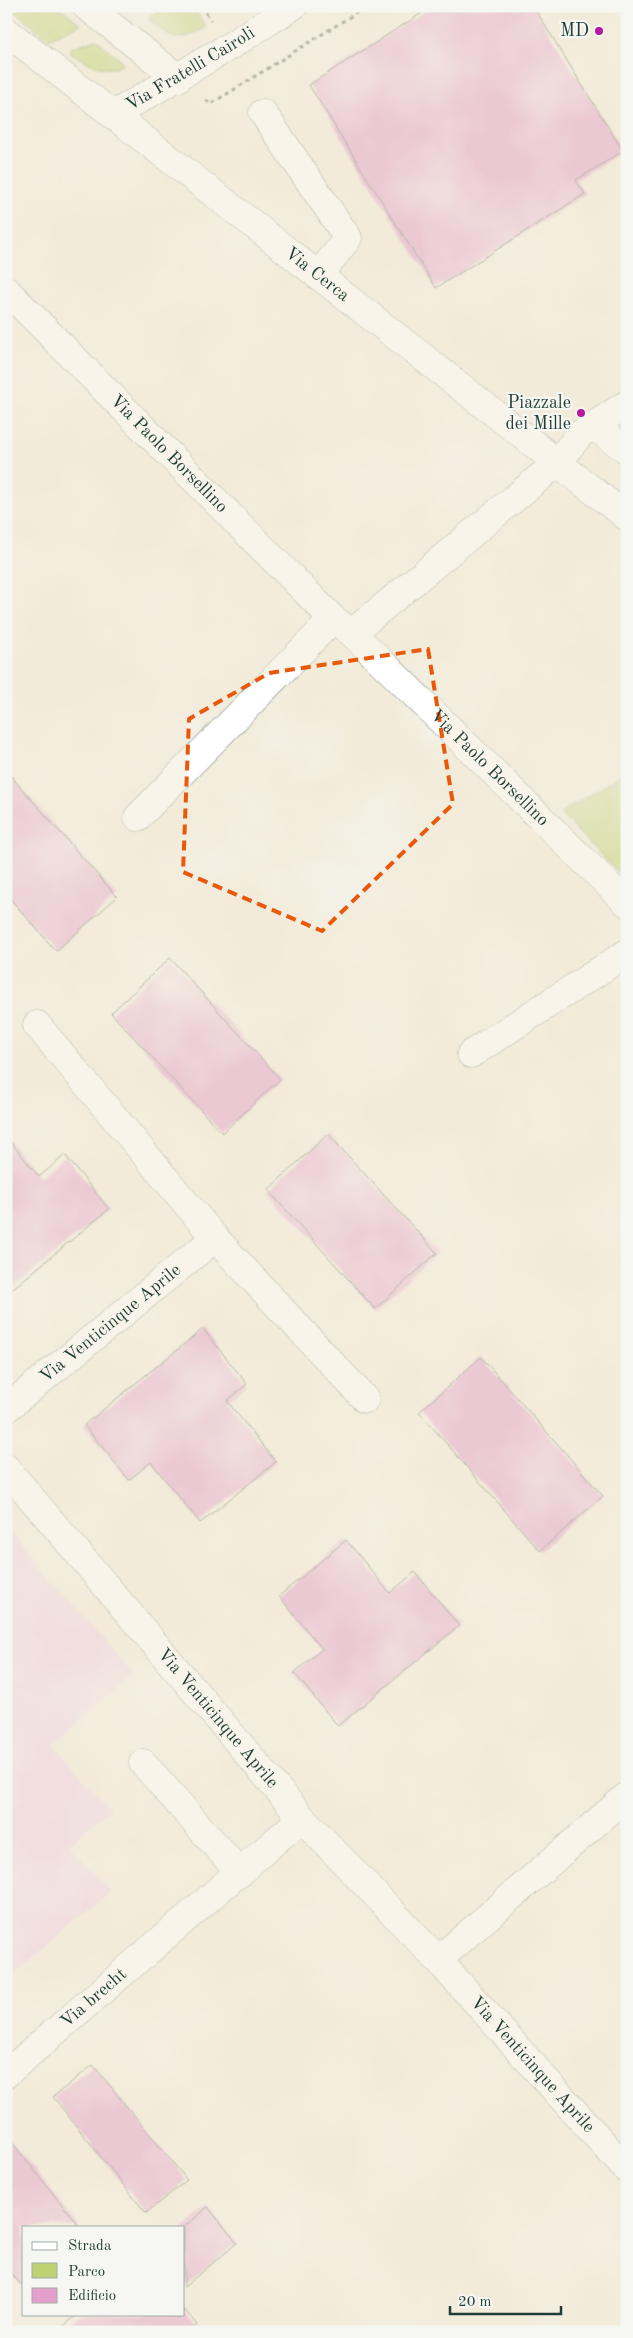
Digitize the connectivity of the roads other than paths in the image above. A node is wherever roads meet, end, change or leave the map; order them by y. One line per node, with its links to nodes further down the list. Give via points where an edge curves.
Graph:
1 (86, 6): 4 (street)
2 (293, 6): 4 (street, Via Fratelli Cairoli)
3 (6, 31): 6 (street, Via Cerca)
4 (178, 78): 6 (street, Via Fratelli Cairoli)
5 (263, 112): 7 (street, via 348,238)
6 (114, 115): 7 (street, Via Cerca)
7 (318, 276): 12 (street, Via Cerca)
8 (6, 290): 14 (street, Via Paolo Borsellino)
9 (627, 404): 10 (street)
10 (594, 426): 11 (street); 12 (street, via 580,434)
11 (627, 450)
12 (557, 463): 13 (street, Via Cerca); 14 (street)
13 (627, 517)
14 (342, 626): 15 (street); 16 (street, Via Paolo Borsellino)
15 (138, 817)
16 (627, 903)
17 (627, 953): 19 (street)
18 (36, 1025): 20 (street)
19 (471, 1054)
20 (215, 1238): 21 (street); 22 (street, Via Venticinque Aprile)
21 (365, 1399)
22 (6, 1409)
23 (6, 1468): 26 (street, Via Venticinque Aprile)
24 (143, 1763): 27 (street)
25 (627, 1796): 28 (street)
26 (302, 1818): 27 (street, Via brecht); 28 (street, Via Venticinque Aprile)
27 (240, 1873): 29 (street, Via brecht)
28 (438, 1960): 30 (street, Via Venticinque Aprile)
29 (6, 2074)
30 (627, 2170)

